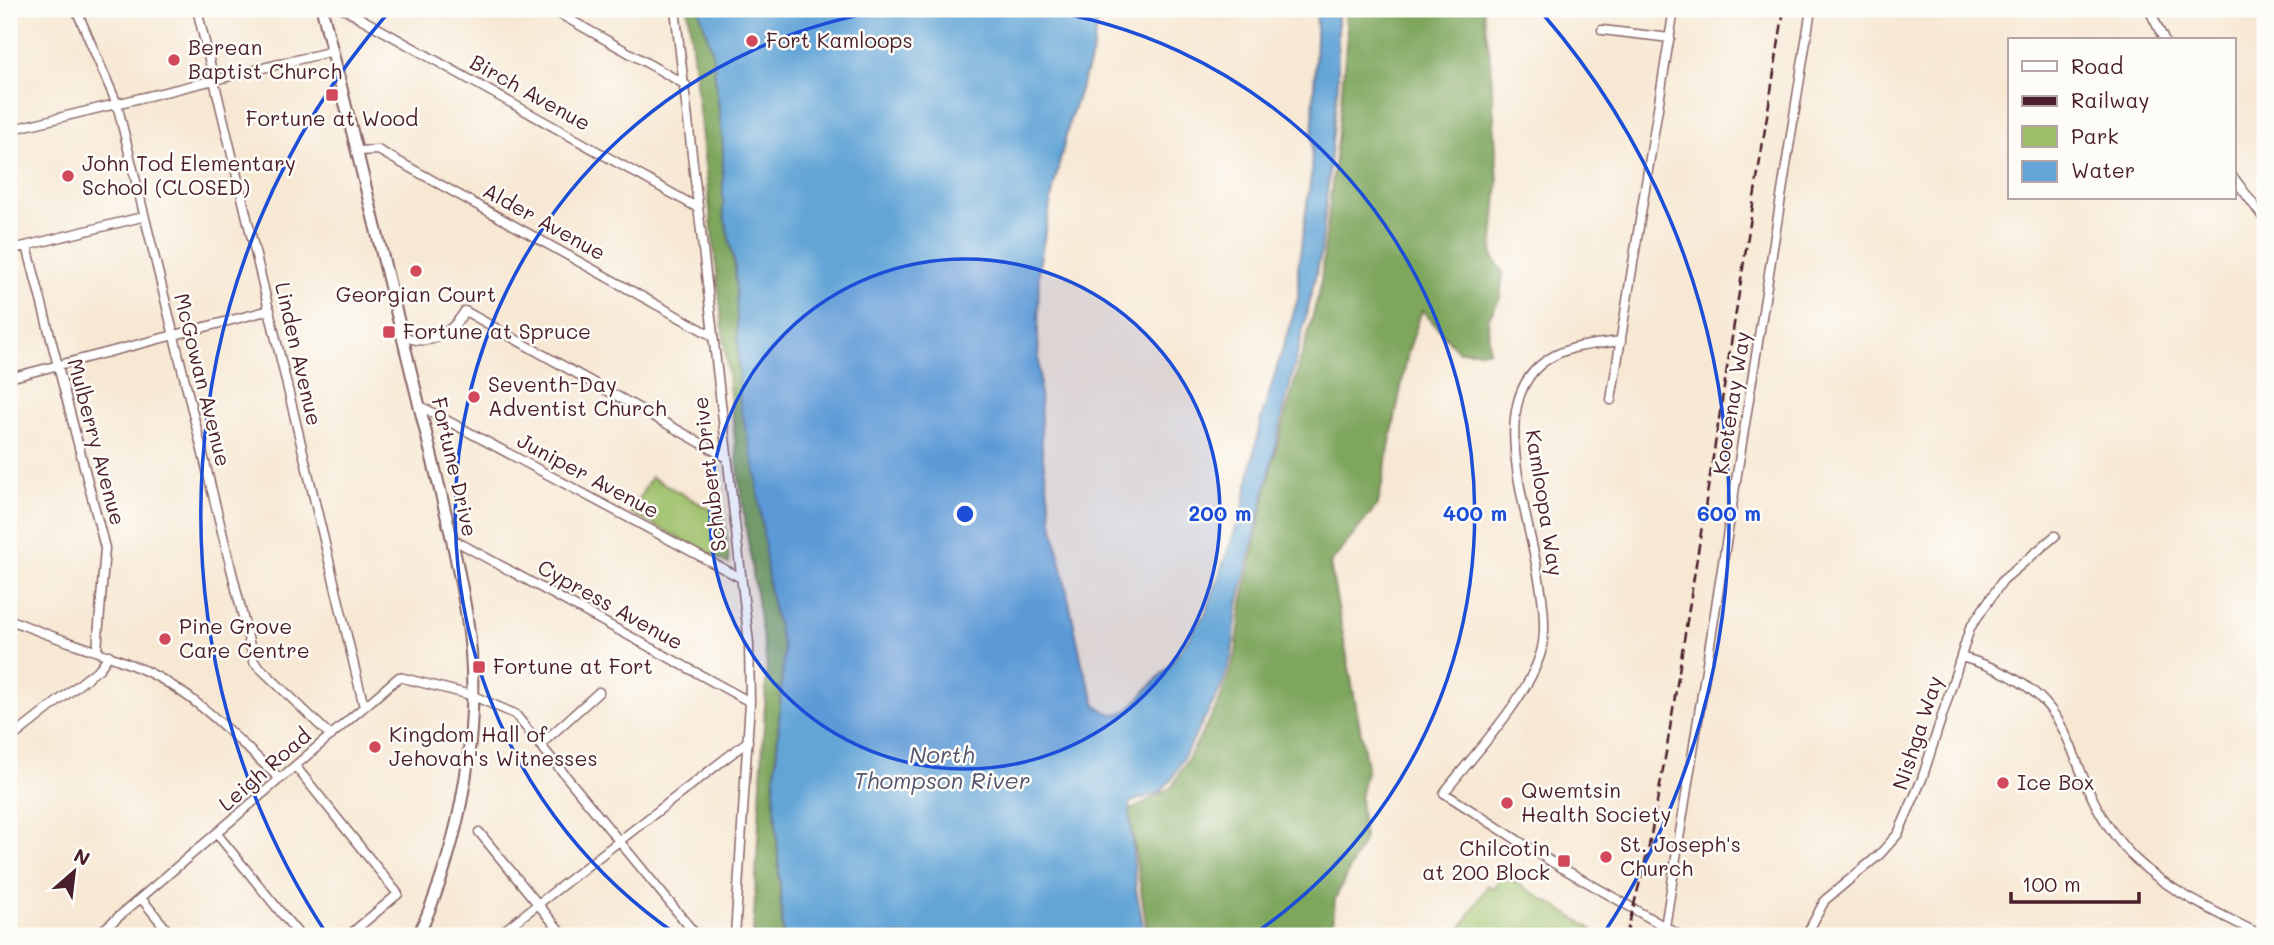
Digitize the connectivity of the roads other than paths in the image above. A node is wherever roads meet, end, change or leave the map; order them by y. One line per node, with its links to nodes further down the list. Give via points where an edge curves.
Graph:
1 (76, 9): 16 (street, McGowan Avenue)
2 (197, 9): 14 (street, Linden Avenue)
3 (322, 9): 13 (main road, Fortune Drive)
4 (344, 9): 20 (street, Birch Avenue)
5 (551, 9): 15 (street)
6 (675, 9): 15 (street, Schubert Drive)
7 (1674, 9): 11 (street)
8 (1811, 9): 57 (street, Kootenay Way)
9 (2149, 9): 12 (street)
10 (1602, 30): 11 (street)
11 (1670, 38): 29 (street)
12 (2163, 38)
13 (332, 51): 14 (street); 18 (main road, Fortune Drive)
14 (214, 80): 16 (street); 25 (street, Linden Avenue)
15 (686, 85): 20 (street, Schubert Drive)
16 (117, 104): 17 (street); 21 (street, McGowan Avenue)
17 (9, 130)
18 (358, 151): 27 (street, Alder Avenue, via 379,150); 28 (main road, Fortune Drive)
19 (2236, 181): 22 (street)
20 (698, 208): 27 (street, Schubert Drive)
21 (142, 217): 23 (street); 26 (street, McGowan Avenue)
22 (2265, 220)
23 (27, 246): 24 (street); 30 (street, Mulberry Avenue)
24 (9, 250)
25 (270, 310): 26 (street); 45 (street, Linden Avenue)
26 (172, 335): 30 (street); 46 (street, McGowan Avenue, via 254,662)
27 (711, 335): 34 (street, Schubert Drive)
28 (403, 337): 33 (main road, Fortune Drive); 34 (street, via 438,338 453,329 466,311)
29 (1621, 341): 32 (street); 57 (street, Kamloopa Way, via 1573,348 1546,360 1523,385 1513,418 1514,448 1545,615 1541,651 1530,681 1444,793)
30 (58, 365): 31 (street); 39 (street, Mulberry Avenue, via 105,548)
31 (9, 378)
32 (1611, 400)
33 (420, 406): 36 (main road, Fortune Drive); 37 (street, Juniper Avenue)
34 (726, 457): 37 (street, Schubert Drive)
35 (2055, 536): 41 (street, Nishga Way, via 2026,558 1987,599 1970,628)
36 (452, 539): 43 (main road, Fortune Drive, via 468,619); 44 (street, Cypress Avenue)
37 (739, 577): 44 (street, Schubert Drive, via 749,643)
38 (9, 619): 39 (street)
39 (97, 650): 40 (street)
40 (108, 655): 47 (street, via 100,668); 51 (street, via 169,684)
41 (1961, 657): 68 (street, Nishga Way, via 1908,817 1879,855 1825,900); 69 (street, via 2011,674 2050,708 2072,746 2100,813 2143,869)
42 (599, 692): 49 (street)
43 (471, 695): 45 (street, Leigh Road, via 399,677); 49 (street, via 515,714); 62 (main road, Fortune Drive, via 452,835)
44 (750, 702): 48 (street, Schubert Drive)
45 (365, 707): 46 (street, Leigh Road)
46 (331, 736): 50 (street, Leigh Road)
47 (9, 740)
48 (748, 741): 54 (street); 66 (street, Schubert Drive)
49 (540, 745): 54 (street)
50 (296, 767): 51 (street, Leigh Road); 61 (street, via 398,894)
51 (280, 779): 53 (street, Leigh Road)
52 (479, 832): 56 (street)
53 (217, 834): 55 (street, Leigh Road); 60 (street)
54 (619, 841): 56 (street); 65 (street)
55 (141, 898): 58 (street, Leigh Road); 59 (street)
56 (538, 904): 63 (street); 64 (street)
57 (1665, 927): 67 (street)
58 (96, 936)
59 (172, 936)
60 (300, 936)
61 (348, 936)
62 (418, 936)
63 (497, 936)
64 (564, 936)
65 (697, 936)
66 (736, 936)
67 (1681, 936)
68 (1806, 936)
69 (2263, 936)

